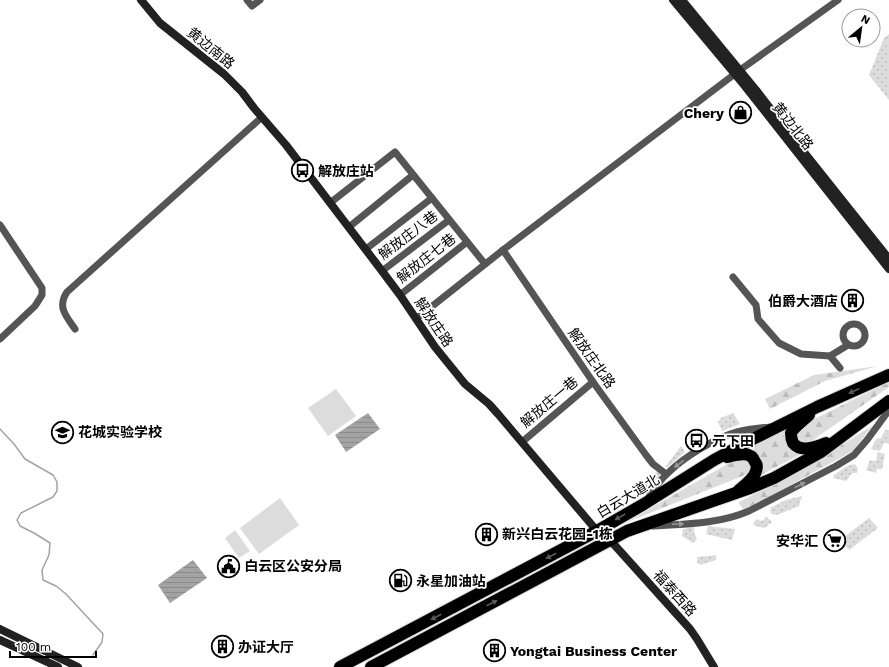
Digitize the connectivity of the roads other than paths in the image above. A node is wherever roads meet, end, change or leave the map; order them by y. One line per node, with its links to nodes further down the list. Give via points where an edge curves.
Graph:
1 (141, 0): 8 (street, 黄边南路, via 160,23 233,82)
2 (248, 0): 3 (street, via 252,6)
3 (260, 0)
4 (673, 0): 7 (street, 黄边北路)
5 (682, 0): 7 (street, 黄边北路)
6 (838, 0): 7 (street)
7 (738, 72): 17 (street); 18 (street, 黄边北路); 20 (street, 黄边北路)
8 (262, 117): 11 (street, 解放庄路); 25 (street, via 67,292 62,301 64,313)
9 (414, 175): 10 (street); 11 (street, via 395,152); 14 (street)
10 (432, 198): 12 (street); 16 (street)
11 (330, 203): 14 (street, 解放庄路)
12 (449, 220): 15 (street); 21 (street, 解放庄八巷)
13 (0, 225): 26 (street, via 42,288 42,295 35,306)
14 (349, 227): 16 (street, 解放庄路)
15 (467, 242): 19 (street); 23 (street, 解放庄七巷)
16 (366, 249): 21 (street, 解放庄路)
17 (503, 250): 19 (street); 31 (street, 解放庄北路)
18 (889, 258)
19 (485, 264): 24 (street)
20 (889, 269)
21 (382, 271): 23 (street, 解放庄路)
22 (733, 277): 28 (street, via 756,305 758,319 779,343 801,354)
23 (400, 295): 24 (street, 解放庄路)
24 (416, 319): 37 (street, 解放庄路, via 465,384 498,414)
25 (75, 329)
26 (0, 339)
27 (848, 344): 28 (street)
28 (830, 356): 29 (street)
29 (840, 368)
30 (889, 375): 33 (highway, 白云大道北, one-way to 33)
31 (593, 382): 37 (street, 解放庄一巷); 39 (street, 解放庄北路, via 650,460)
32 (889, 401): 36 (highway, 白云大道北)
33 (817, 407): 35 (highway, 白云大道北); 36 (highway, via 791,433 794,444 812,448)
34 (889, 410): 42 (street, one-way to 34, via 699,523 732,518 749,511 854,455)
35 (779, 426): 38 (highway, 白云大道北); 39 (street, one-way to 39, via 742,431 720,438 689,456)
36 (844, 434): 40 (highway, 白云大道北, via 821,452 790,469)
37 (522, 442): 43 (street, 解放庄路)
38 (714, 460): 40 (highway, via 748,454 755,460 757,467 754,476); 41 (highway, 白云大道北)
39 (666, 474): 41 (street)
40 (733, 494): 42 (highway, 白云大道北)
41 (644, 504): 43 (highway, 白云大道北, one-way to 43)
42 (639, 527): 44 (highway, 白云大道北)
43 (597, 531): 49 (highway, 白云大道北, one-way to 49)
44 (610, 540): 50 (highway, 白云大道北, one-way to 44); 51 (street, 福泰西路, via 690,629)
45 (0, 629): 48 (street)
46 (0, 640): 47 (street)
47 (58, 667)
48 (78, 667)
49 (340, 667)
50 (371, 667)
51 (714, 667)

